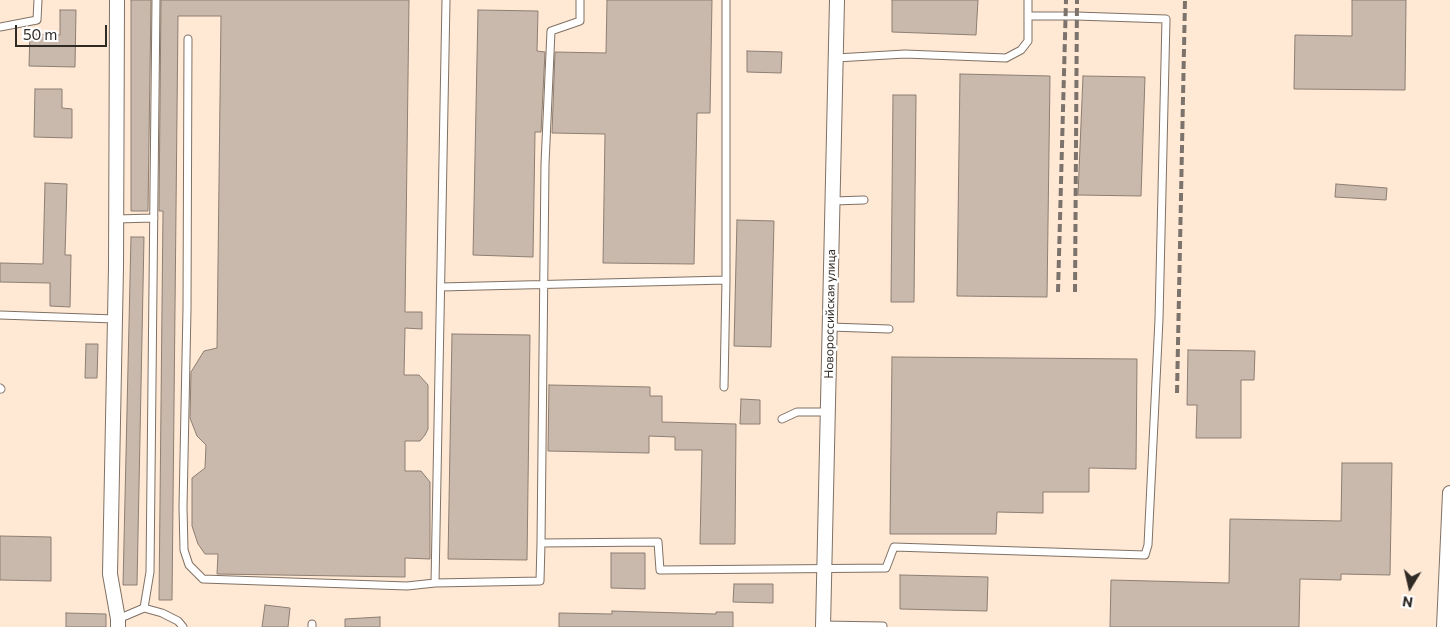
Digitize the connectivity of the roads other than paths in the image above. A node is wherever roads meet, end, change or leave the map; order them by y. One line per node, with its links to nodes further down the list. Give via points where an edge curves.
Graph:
1 (38, 0): 10 (lane, via 36,20)
2 (117, 0): 16 (street)
3 (156, 0): 15 (lane)
4 (446, 0): 19 (lane)
5 (580, 0): 18 (lane, via 580,21 551,31)
6 (726, 0): 17 (lane)
7 (837, 0): 12 (street, Новороссийская улица)
8 (1028, 0): 9 (lane)
9 (1028, 16): 12 (lane, via 1028,41 1021,50 1006,58 905,54); 29 (lane, via 1166,19 1159,319 1145,554 894,547 886,568)
10 (0, 27)
11 (188, 39): 30 (lane, via 183,507 184,550 189,565 203,579 407,586)
12 (836, 58): 14 (street, Новороссийская улица)
13 (864, 200): 14 (lane)
14 (833, 201): 22 (street, Новороссийская улица)
15 (154, 218): 16 (lane); 32 (lane, via 150,572)
16 (116, 219): 21 (street)
17 (726, 280): 18 (lane); 24 (lane)
18 (544, 285): 19 (lane); 28 (lane)
19 (441, 287): 30 (lane)
20 (0, 315): 21 (lane)
21 (115, 319): 33 (street, via 110,574)
22 (830, 327): 23 (lane); 25 (street, Новороссийская улица)
23 (889, 329)
24 (724, 387)
25 (828, 412): 26 (lane, via 796,412); 29 (street, Новороссийская улица)
26 (782, 419)
27 (1450, 494): 31 (street)
28 (541, 543): 29 (lane, via 658,542 660,570); 30 (lane, via 540,581)
29 (824, 568): 34 (street, Новороссийская улица)
30 (435, 583)
31 (1448, 589): 37 (street)
32 (144, 608): 33 (lane); 36 (lane, via 162,613)
33 (118, 623)
34 (823, 626): 35 (lane)
35 (883, 626)
36 (183, 627)
37 (1444, 627)

